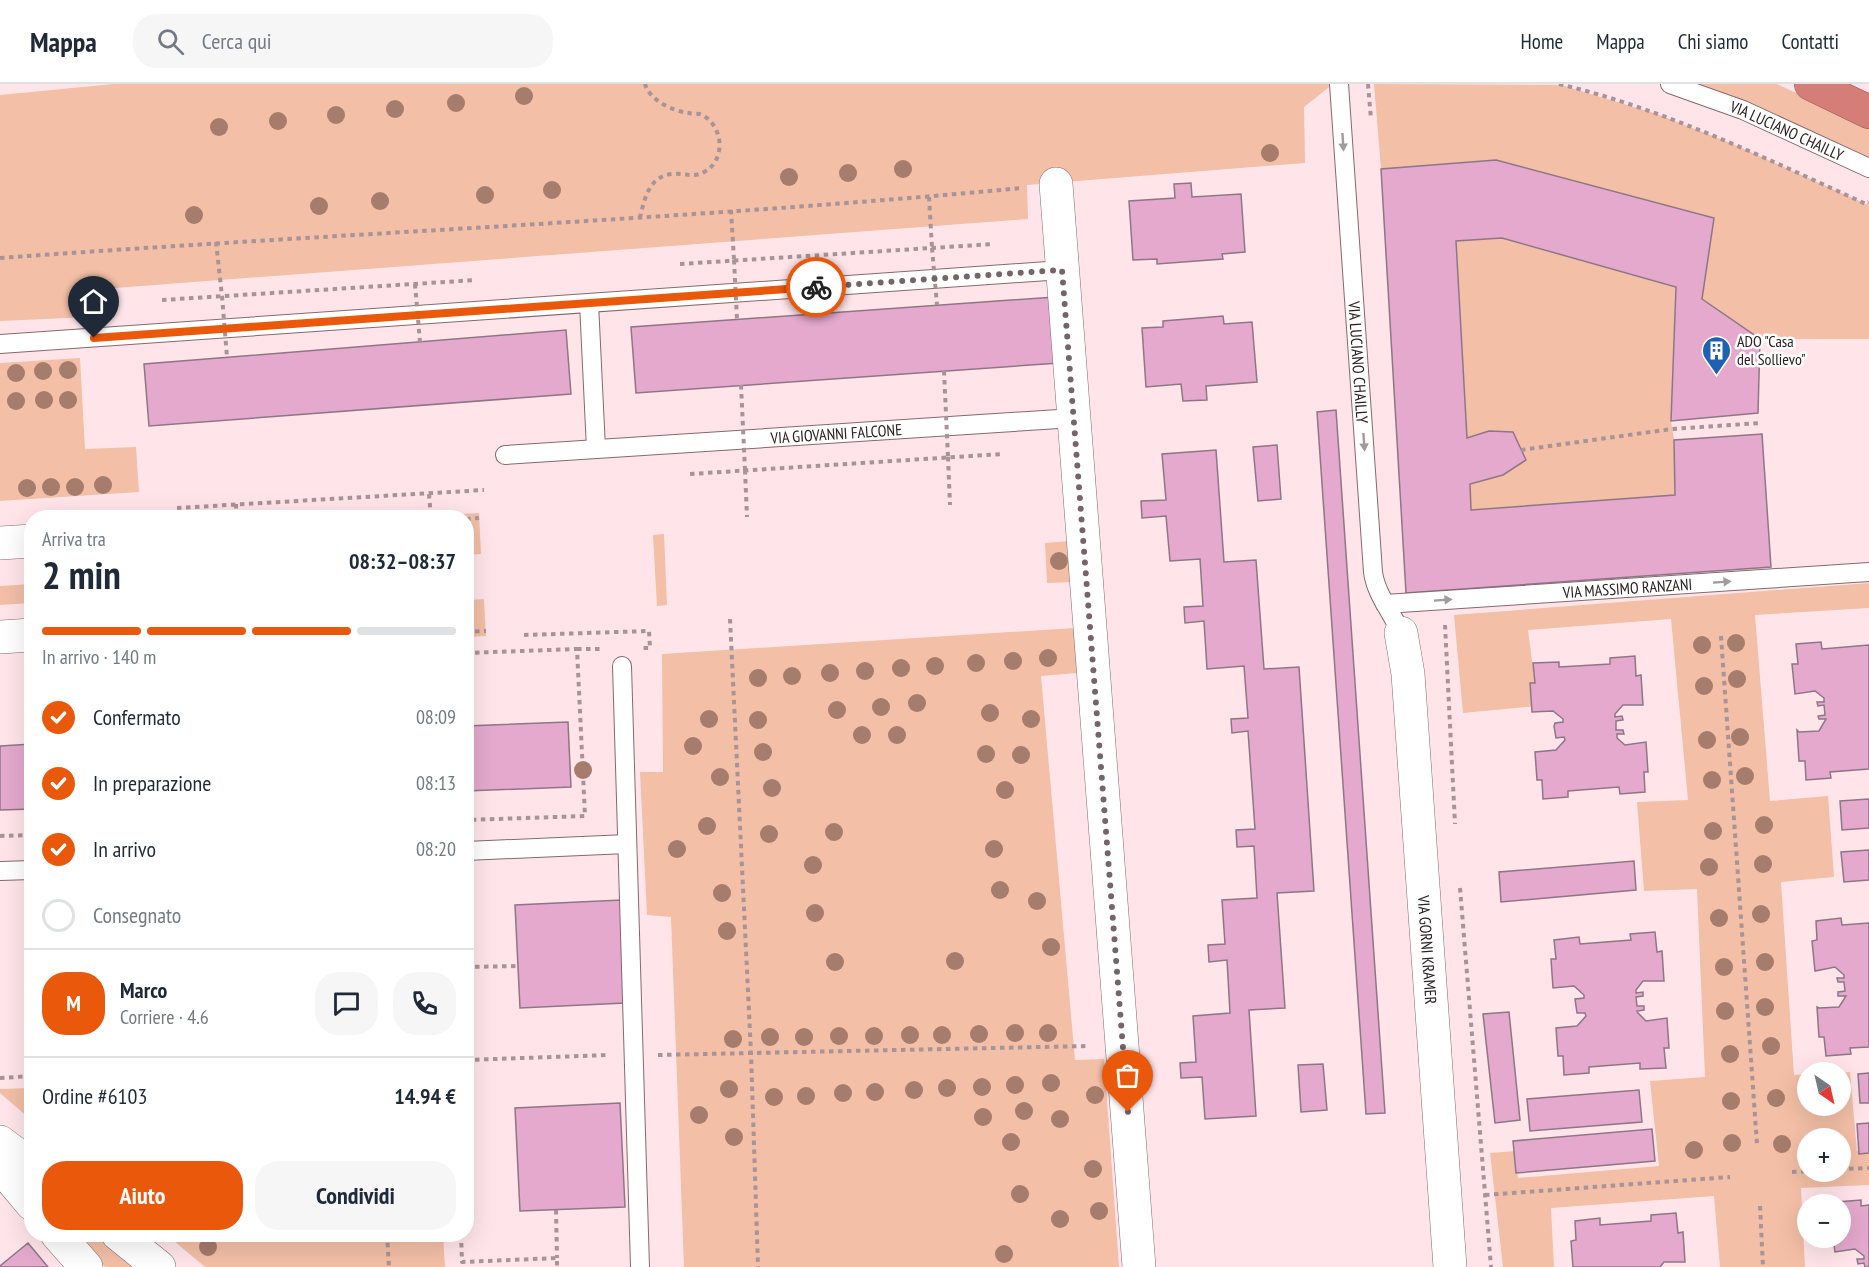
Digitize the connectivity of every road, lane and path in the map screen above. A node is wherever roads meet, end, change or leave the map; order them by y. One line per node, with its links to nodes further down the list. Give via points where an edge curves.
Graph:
1 (645, 84): 14 (path, via 655,99 688,113 701,114 712,123 720,153 704,173 671,173 657,180 644,199)
2 (1339, 84): 56 (lane, VIA LUCIANO CHAILLY, one-way to 56, via 1373,572)
3 (1368, 84): 8 (path)
4 (1559, 84): 12 (path, via 1657,114)
5 (1670, 84): 9 (lane, VIA LUCIANO CHAILLY, via 1743,110)
6 (1811, 84): 7 (highway)
7 (1869, 112)
8 (1371, 120)
9 (1869, 168)
10 (1056, 184): 11 (path); 21 (street)
11 (929, 197): 13 (path); 17 (path)
12 (1869, 202)
13 (731, 210): 14 (path); 19 (path)
14 (640, 218): 15 (path)
15 (216, 242): 18 (path); 24 (path)
16 (994, 244): 17 (path)
17 (933, 248): 19 (path); 27 (path, bridge)
18 (0, 258)
19 (734, 260): 20 (path); 28 (path, bridge)
20 (680, 264)
21 (1062, 270): 26 (lane); 34 (street)
22 (476, 280): 23 (path)
23 (415, 284): 24 (path); 29 (path, bridge)
24 (222, 296): 25 (path); 31 (path, bridge)
25 (162, 300)
26 (589, 303): 30 (lane); 36 (lane)
27 (937, 305)
28 (737, 319)
29 (420, 342)
30 (0, 344)
31 (226, 357)
32 (944, 371): 40 (path, bridge)
33 (741, 385): 41 (path, bridge)
34 (1074, 418): 36 (lane, VIA GIOVANNI FALCONE); 82 (street)
35 (1760, 423): 37 (path, via 1672,429)
36 (596, 449): 39 (lane, VIA GIOVANNI FALCONE)
37 (1521, 450)
38 (1002, 454): 40 (path)
39 (505, 455)
40 (948, 458): 41 (path); 46 (path)
41 (745, 470): 42 (path); 50 (path)
42 (690, 474)
43 (484, 490): 44 (path)
44 (429, 494): 45 (path); 49 (path)
45 (236, 504): 47 (path); 48 (path)
46 (950, 505)
47 (177, 508)
48 (236, 510)
49 (430, 510)
50 (747, 517)
51 (474, 518): 52 (path)
52 (479, 518)
53 (24, 542): 54 (street)
54 (0, 543)
55 (1869, 572): 56 (lane, VIA MASSIMO RANZANI, one-way to 55)
56 (1385, 604): 61 (lane, VIA LUCIANO CHAILLY)
57 (730, 620): 83 (path)
58 (1456, 623): 72 (path, via 1444,623)
59 (486, 631): 60 (path)
60 (474, 632)
61 (1401, 633): 100 (street, VIA GORNI KRAMER, via 1408,674)
62 (524, 635): 66 (path, via 649,631 650,648)
63 (24, 636): 65 (street)
64 (1721, 636): 90 (path)
65 (0, 637)
66 (639, 648)
67 (578, 649): 68 (path); 69 (path); 71 (path, via 585,816)
68 (608, 649)
69 (474, 653)
70 (622, 666): 75 (lane)
71 (474, 820)
72 (1455, 828)
73 (24, 835): 74 (path)
74 (0, 836)
75 (627, 844): 76 (lane); 112 (lane)
76 (474, 851)
77 (24, 870): 78 (lane)
78 (0, 871)
79 (1460, 887): 99 (path)
80 (518, 966): 81 (path)
81 (474, 967)
82 (1122, 1045): 83 (path); 114 (street)
83 (751, 1053): 84 (path); 113 (path)
84 (684, 1054)
85 (608, 1055): 86 (path)
86 (474, 1060)
87 (24, 1076): 88 (path)
88 (0, 1077)
89 (0, 1142): 91 (street)
90 (1757, 1144)
91 (24, 1160)
92 (0, 1166): 98 (street)
93 (1869, 1168): 94 (path)
94 (1851, 1169)
95 (1792, 1172): 96 (path)
96 (1797, 1172)
97 (1730, 1177): 99 (path)
98 (24, 1194)
99 (1486, 1195): 100 (path); 116 (path)
100 (1445, 1197): 115 (street, VIA GORNI KRAMER)
101 (1760, 1206): 117 (path)
102 (556, 1210): 107 (path)
103 (64, 1242): 108 (street)
104 (128, 1242): 109 (street)
105 (387, 1242): 110 (path)
106 (461, 1242): 107 (path, via 462,1262)
107 (557, 1258): 111 (path)
108 (86, 1267)
109 (159, 1267)
110 (389, 1267)
111 (557, 1267)
112 (640, 1267)
113 (758, 1267)
114 (1139, 1267)
115 (1450, 1267)
116 (1491, 1267)
117 (1763, 1267)

